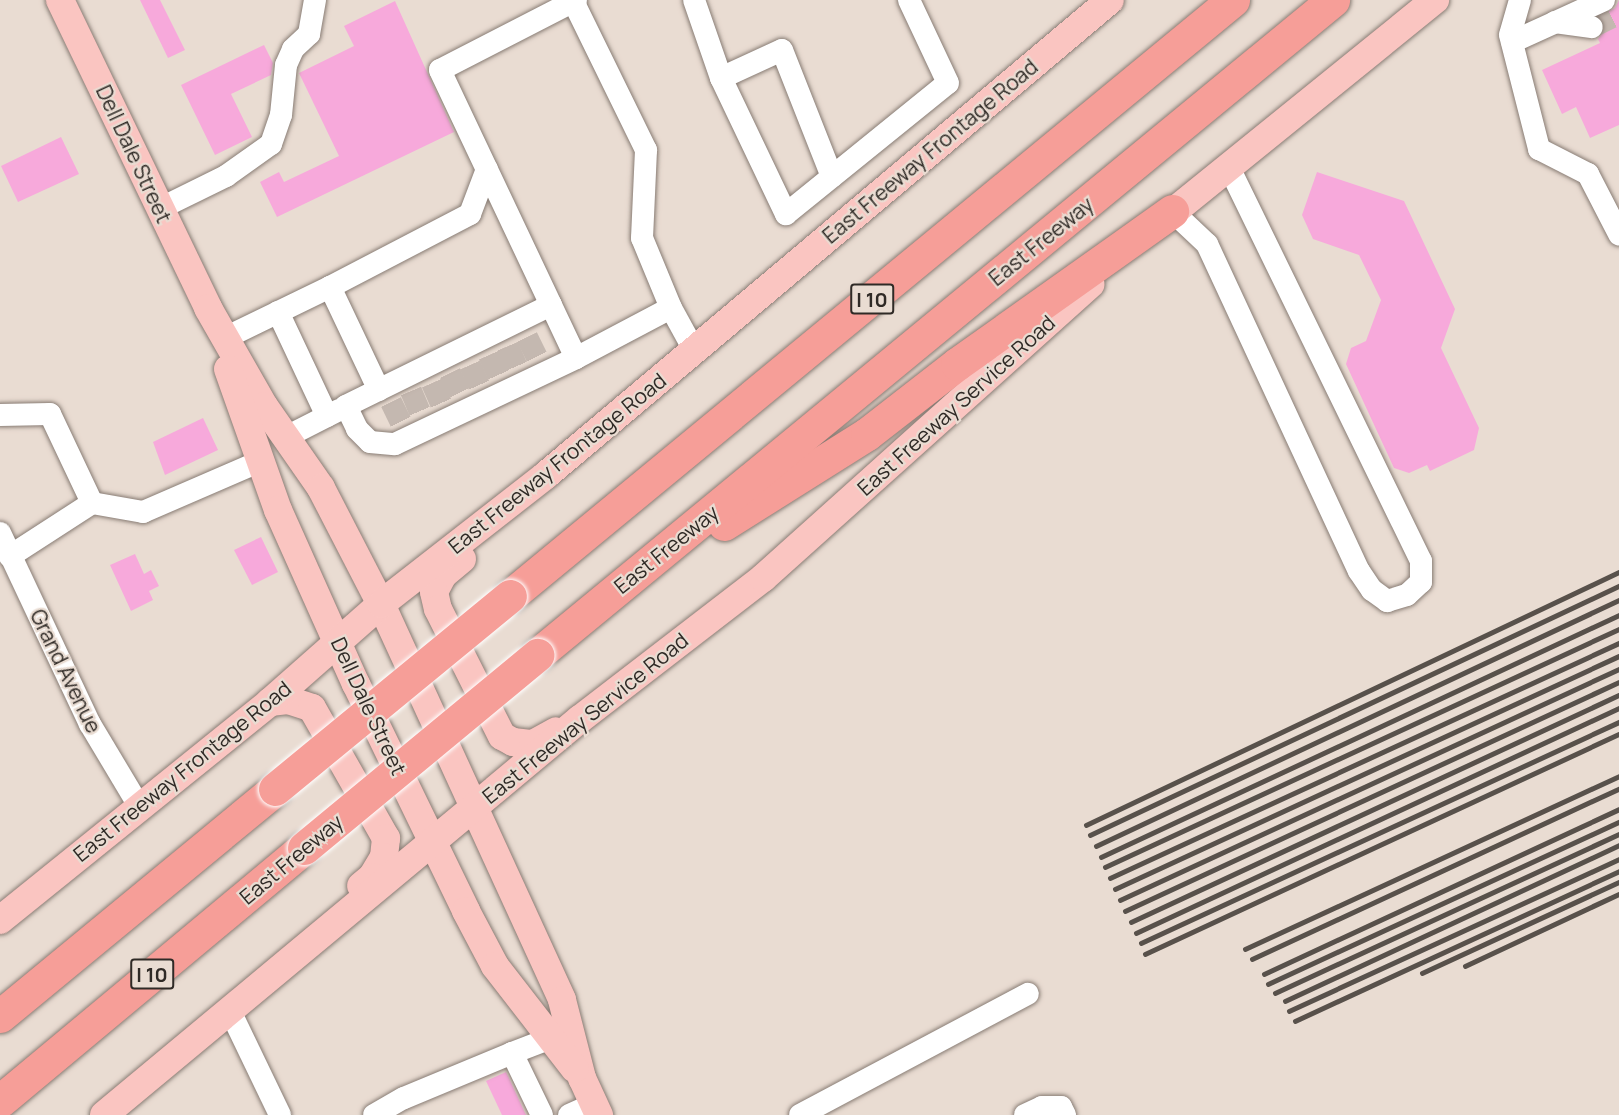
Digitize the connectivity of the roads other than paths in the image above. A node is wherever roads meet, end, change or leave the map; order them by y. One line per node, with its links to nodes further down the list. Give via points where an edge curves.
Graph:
1 (60, 0): 19 (main road, Dell Dale Street)
2 (315, 0): 19 (street, via 309,34 293,49 286,65 281,115 271,144 226,176)
3 (909, 0): 18 (street, via 948,83)
4 (1110, 0): 28 (main road, East Freeway Frontage Road)
5 (1233, 0): 51 (highway, I 10, bridge)
6 (1333, 0): 39 (highway, East Freeway / I 10)
7 (1435, 0): 16 (main road, East Freeway Service Road)
8 (1520, 0): 14 (street, via 1510,35)
9 (1604, 0): 12 (street)
10 (697, 1): 15 (street)
11 (575, 2): 17 (street, via 440,70); 25 (street, via 646,150 642,238)
12 (1555, 22): 13 (street); 14 (street)
13 (1592, 27)
14 (1512, 42): 21 (street, via 1539,149 1588,174)
15 (721, 78): 18 (street, via 782,50); 18 (street, via 786,214)
16 (1229, 168): 20 (main road, East Freeway Service Road); 20 (street, via 1421,561 1421,582 1407,595 1387,601 1372,590 1359,572 1207,244)
17 (487, 169): 22 (street, via 470,214); 23 (street)
18 (832, 177)
19 (159, 209): 24 (main road, Dell Dale Street)
20 (1172, 211): 39 (highway, via 957,364 867,434); 43 (main road, East Freeway Service Road, via 763,578)
21 (1619, 234)
22 (330, 287): 26 (street); 30 (street)
23 (552, 304): 29 (street); 30 (street)
24 (208, 308): 27 (main road, Dell Dale Street); 34 (main road, Dell Dale Street)
25 (671, 309): 28 (street); 29 (street)
26 (278, 312): 27 (street); 31 (street)
27 (225, 338): 33 (main road, Dell Dale Street)
28 (694, 350): 35 (main road, East Freeway Frontage Road)
29 (576, 358): 31 (street, via 474,400 395,444 370,442)
30 (452, 363): 31 (street)
31 (337, 411): 33 (street)
32 (0, 415): 36 (street, via 50,414)
33 (286, 437): 40 (main road, Dell Dale Street, via 321,488)
34 (261, 461): 36 (street, via 143,512); 41 (main road, Dell Dale Street)
35 (546, 475): 40 (main road, East Freeway Frontage Road); 43 (main road, via 528,498 443,575 434,592 438,609 502,736 513,742 533,744)
36 (92, 503): 38 (street)
37 (0, 533): 38 (street, Grand Avenue)
38 (10, 556): 44 (street, Grand Avenue, via 90,724)
39 (606, 598): 55 (highway, East Freeway / I 10, bridge)
40 (381, 604): 41 (main road, East Freeway Frontage Road); 45 (main road, Dell Dale Street)
41 (339, 642): 42 (main road, East Freeway Frontage Road); 46 (main road, Dell Dale Street)
42 (270, 702): 44 (main road, East Freeway Frontage Road); 48 (main road, via 288,700 312,708 386,838 384,857 372,877 285,949)
43 (580, 719): 45 (main road, East Freeway Service Road)
44 (139, 806): 47 (main road, East Freeway Frontage Road)
45 (474, 807): 46 (main road); 54 (main road, Dell Dale Street, via 562,1000)
46 (434, 840): 48 (main road); 52 (main road, Dell Dale Street, via 495,966)
47 (0, 920)
48 (266, 979): 50 (main road)
49 (1028, 994): 61 (street)
50 (230, 1011): 57 (main road); 58 (street)
51 (0, 1016)
52 (551, 1038): 53 (street); 54 (main road, Dell Dale Street)
53 (512, 1053): 59 (street); 60 (street)
54 (582, 1078): 56 (main road, Dell Dale Street)
55 (0, 1101)
56 (587, 1111)
57 (104, 1115)
58 (280, 1115)
59 (374, 1115)
60 (542, 1115)
61 (800, 1115)
62 (1025, 1115): 63 (street, via 1042,1107 1061,1107)
63 (1065, 1115)

